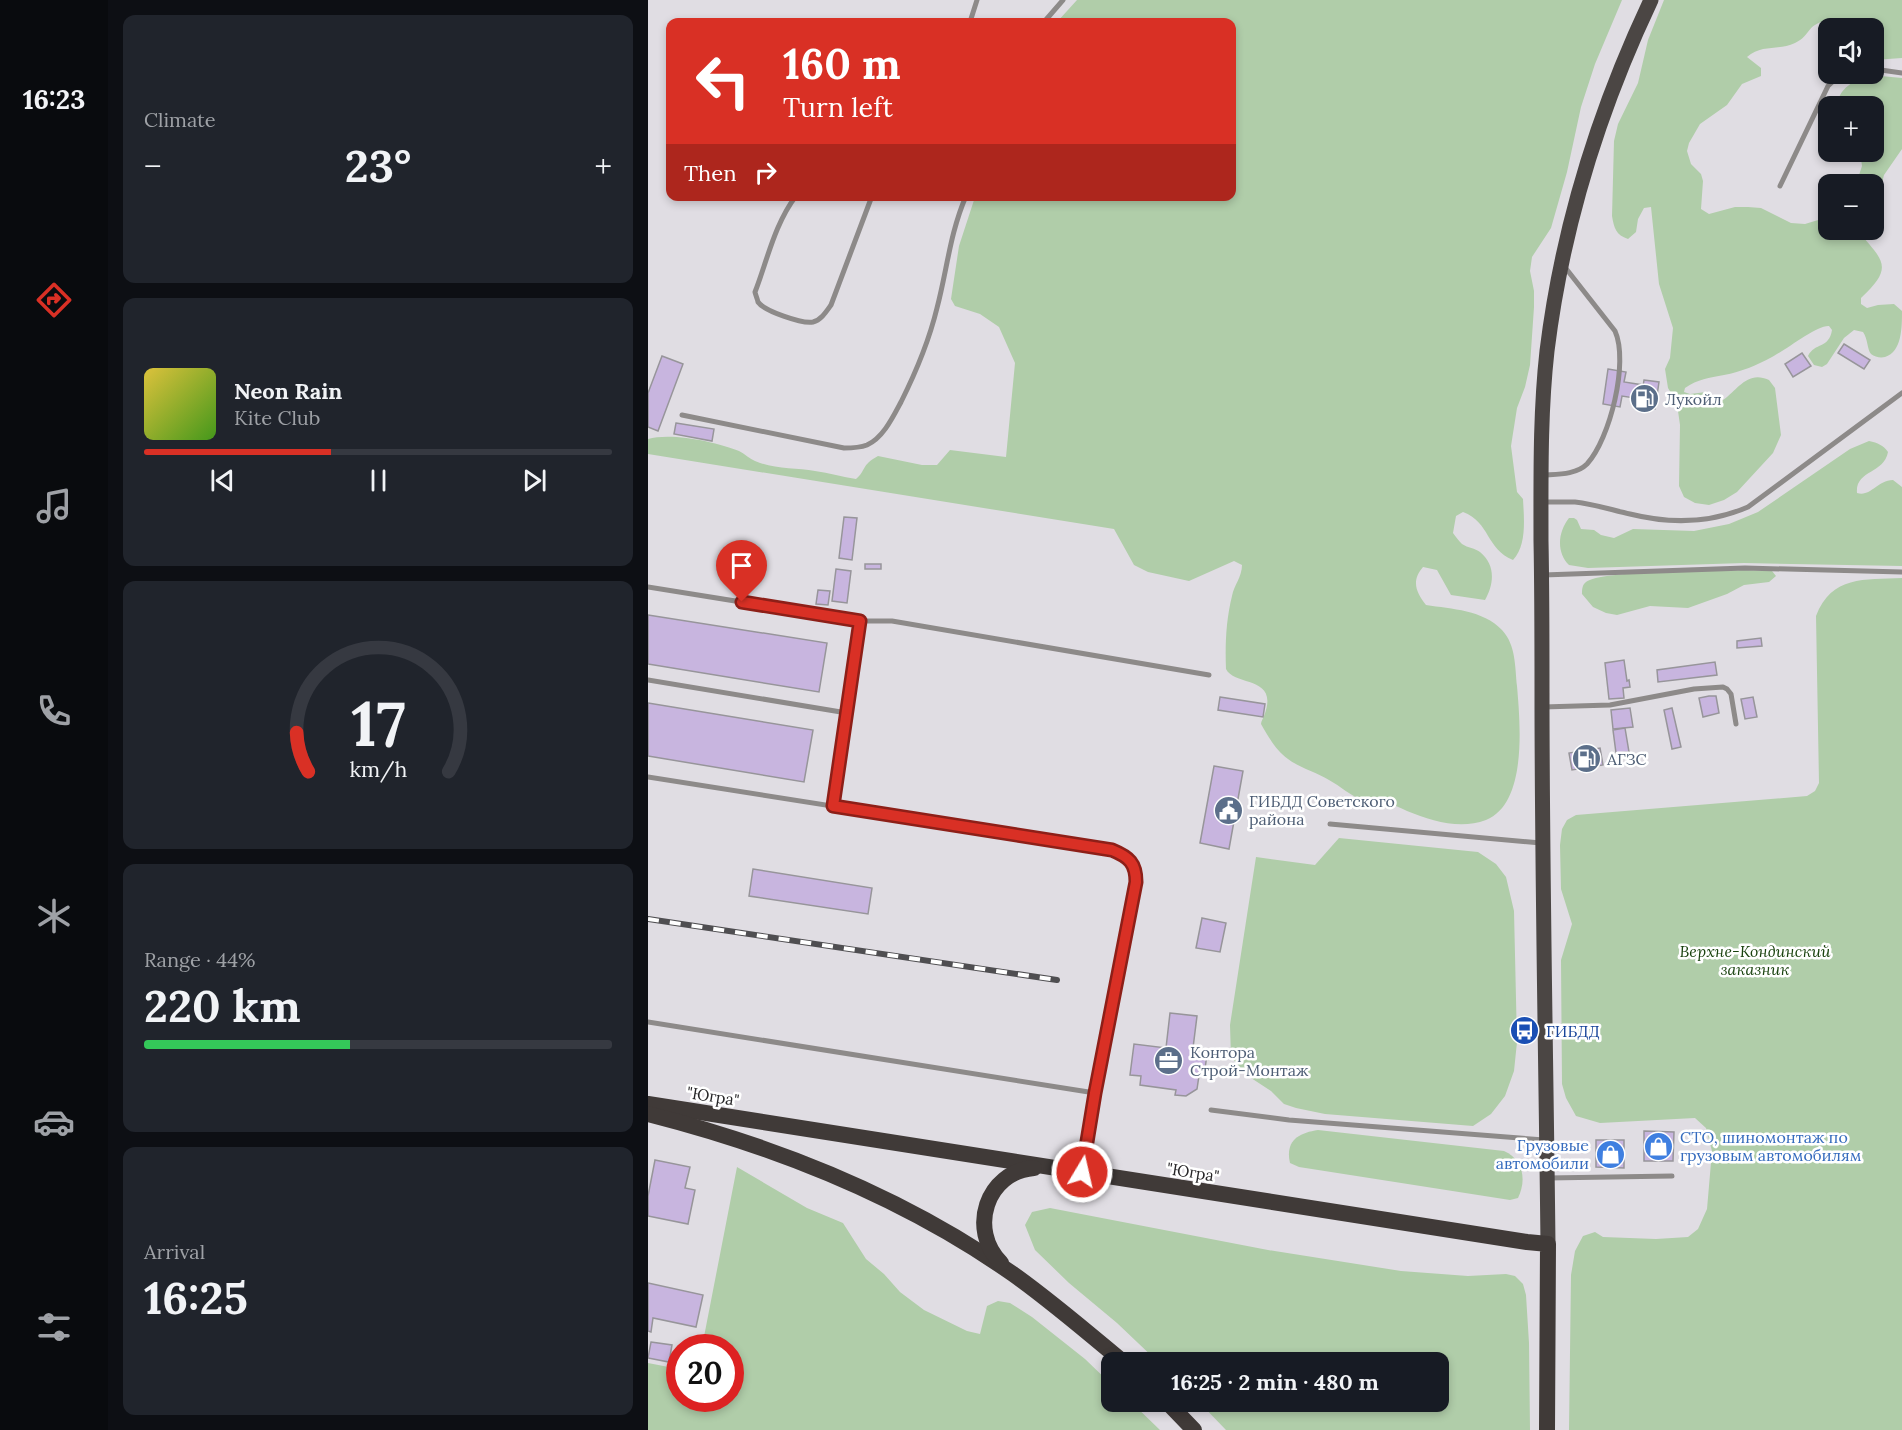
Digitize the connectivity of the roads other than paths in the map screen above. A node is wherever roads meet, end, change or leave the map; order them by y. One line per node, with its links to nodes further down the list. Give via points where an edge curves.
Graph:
1 (977, 0): 4 (lane)
2 (1063, 0): 5 (lane)
3 (1651, 0): 13 (main road, via 1603,114)
4 (971, 18)
5 (1047, 18)
6 (1884, 70): 7 (lane)
7 (1902, 73)
8 (1830, 84): 9 (lane)
9 (1780, 186)
10 (793, 201): 11 (lane, via 755,292 758,302 767,310 812,322 831,305)
11 (870, 201)
12 (964, 201): 15 (lane, via 926,343 897,411 878,437 856,448 844,448)
13 (1562, 263): 16 (main road, via 1546,370); 16 (lane, via 1615,332 1621,356 1612,413 1594,454 1576,470)
14 (1902, 393): 17 (lane, via 1748,507 1733,514 1692,521 1661,520 1576,502)
15 (682, 415)
16 (1541, 475): 17 (main road)
17 (1541, 502): 19 (main road)
18 (1902, 572): 19 (lane, via 1745,568)
19 (1542, 575): 24 (main road)
20 (648, 587): 21 (lane)
21 (860, 621): 22 (lane, via 892,621); 25 (lane)
22 (1209, 675)
23 (648, 680): 25 (lane)
24 (1542, 707): 26 (lane, via 1610,705 1723,687 1731,694); 30 (main road)
25 (847, 713): 28 (lane)
26 (1736, 724)
27 (648, 777): 28 (lane)
28 (833, 806): 32 (lane, via 1112,850 1132,861 1136,882)
29 (1330, 824): 30 (lane)
30 (1542, 844): 36 (main road)
31 (648, 1022): 32 (lane)
32 (1095, 1093): 38 (lane)
33 (648, 1104): 37 (highway, "Югра")
34 (1211, 1110): 36 (lane, via 1289,1120)
35 (648, 1114): 42 (highway, "Югра", via 752,1144 858,1186)
36 (1547, 1140): 40 (main road)
37 (1053, 1168): 38 (highway, "Югра"); 42 (highway, via 1015,1172 1001,1181 989,1199 984,1220 988,1240 997,1259)
38 (1082, 1172): 41 (highway, "Югра")
39 (1672, 1176): 40 (lane)
40 (1548, 1178): 41 (main road)
41 (1548, 1244): 46 (highway)
42 (1013, 1274): 43 (highway, "Югра")
43 (1111, 1352)
44 (1177, 1412): 45 (highway)
45 (1194, 1430)
46 (1548, 1430)

